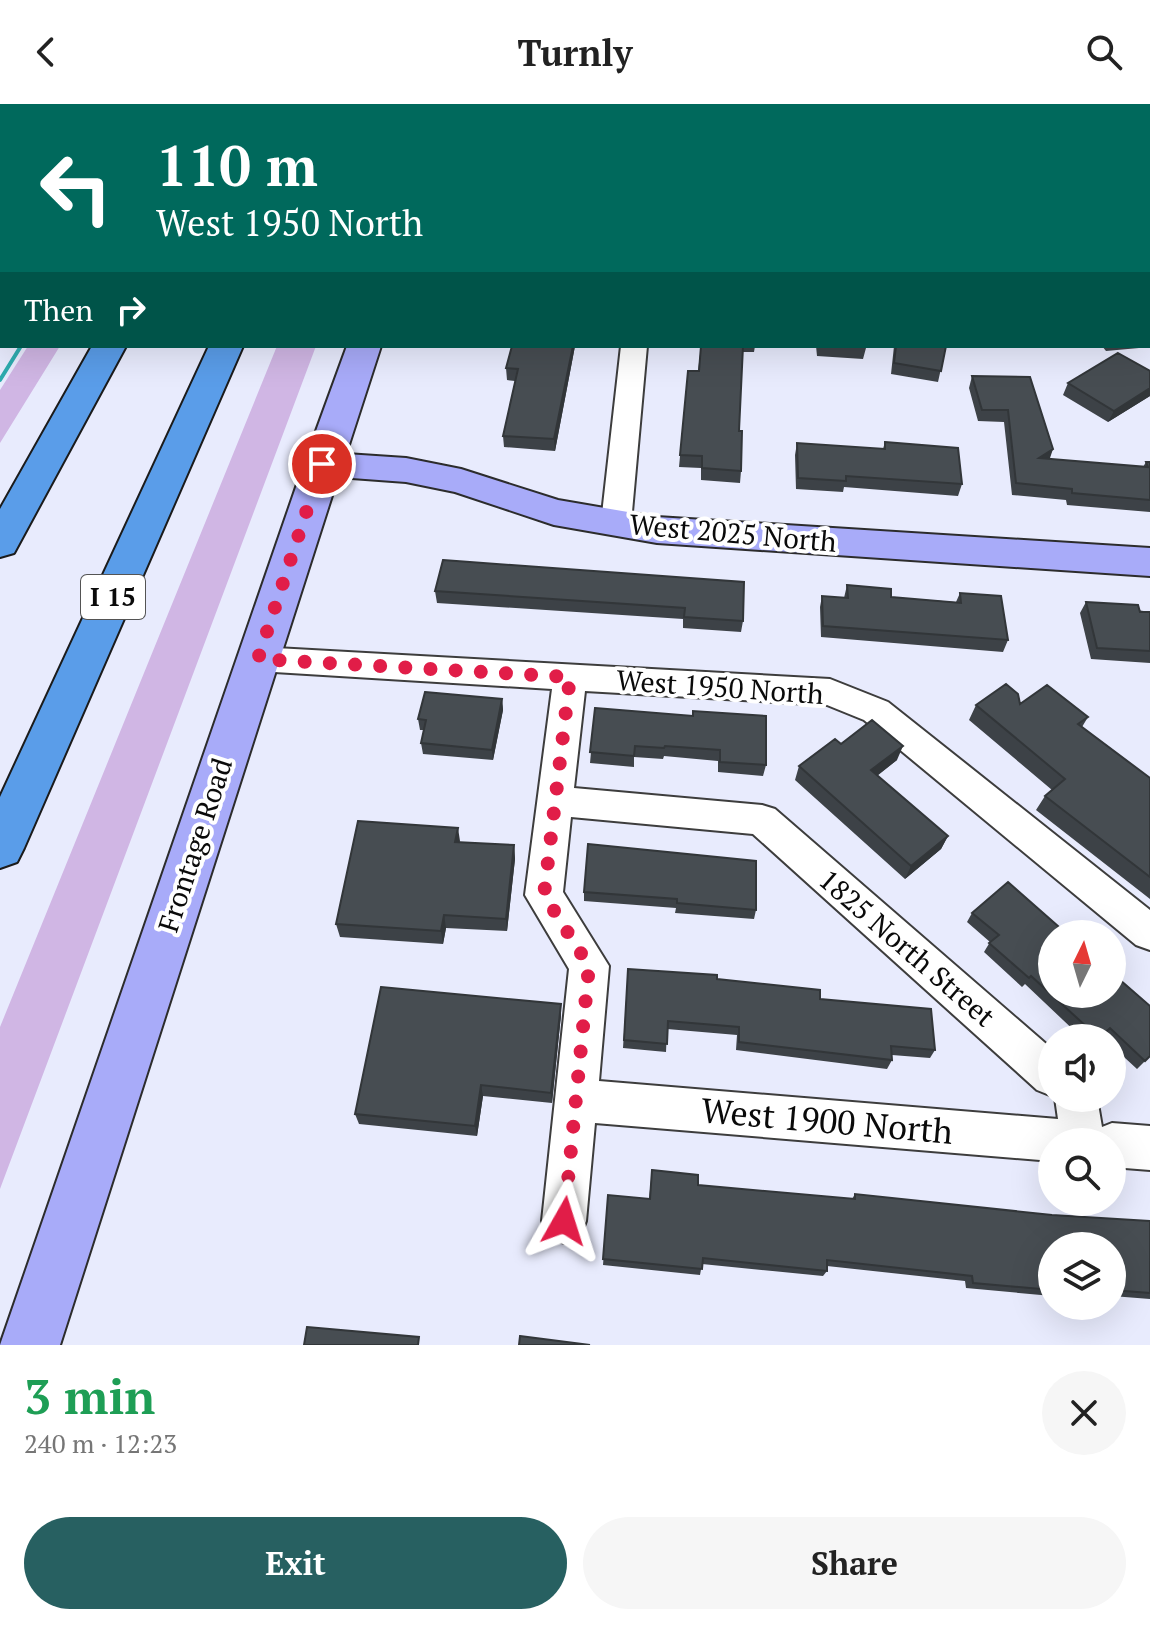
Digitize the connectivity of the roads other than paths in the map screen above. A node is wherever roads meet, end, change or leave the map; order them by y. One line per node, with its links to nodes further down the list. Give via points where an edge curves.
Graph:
1 (108, 348): 7 (highway)
2 (225, 348): 12 (highway, I 15)
3 (363, 348): 5 (street, Frontage Road)
4 (634, 348): 6 (street)
5 (322, 464): 6 (street, West 2025 North, via 406,470 461,481 554,512); 9 (street, Frontage Road)
6 (616, 523): 8 (street, West 2025 North)
7 (0, 543)
8 (1150, 562)
9 (258, 659): 10 (street, West 1950 North); 20 (street, Frontage Road)
10 (570, 677): 11 (street); 13 (street, West 1950 North, via 830,692 876,711)
11 (555, 801): 14 (street, 1825 North Street, via 762,820); 15 (street, via 544,895 589,966)
12 (0, 848)
13 (1150, 933)
14 (1038, 1064)
15 (576, 1100): 16 (street, West 1900 North); 19 (street)
16 (1038, 1139)
17 (1126, 1146): 18 (street)
18 (1150, 1148)
19 (564, 1221)
20 (29, 1345)

